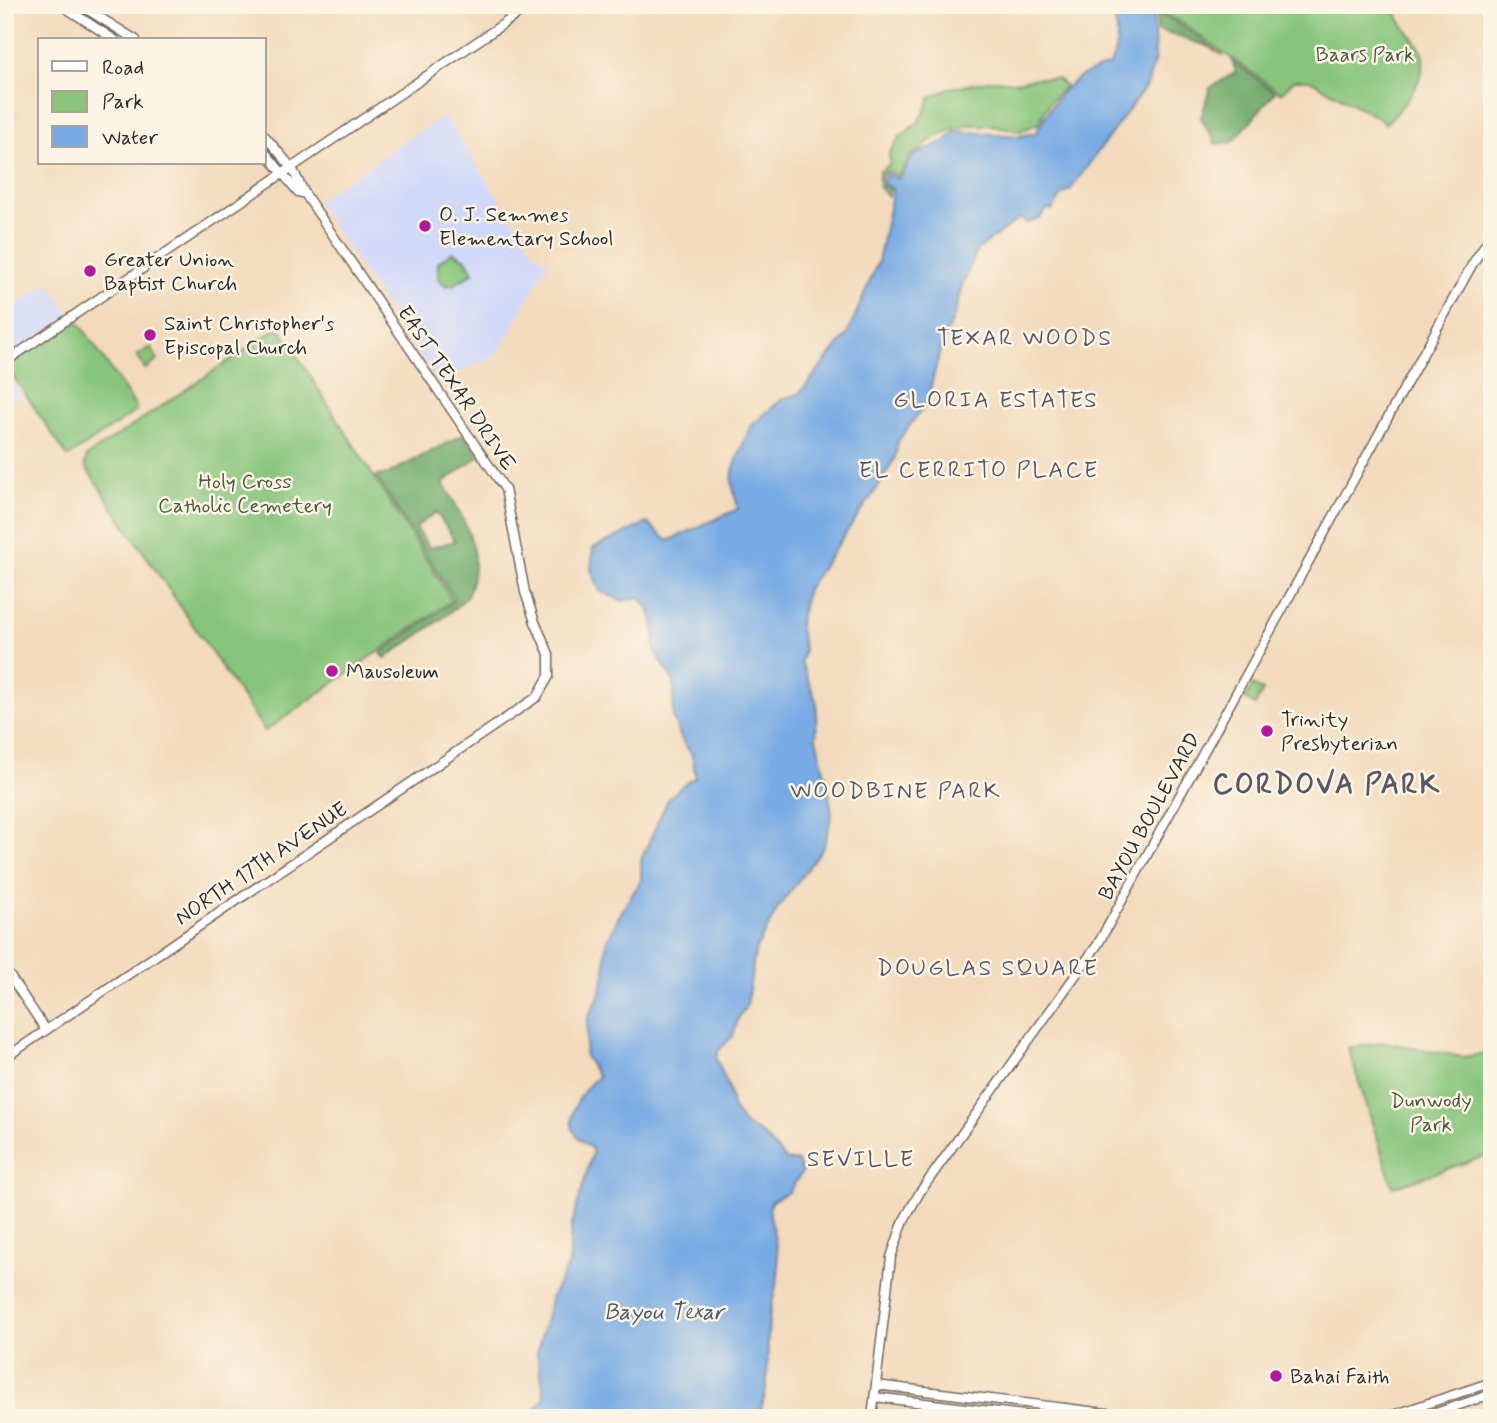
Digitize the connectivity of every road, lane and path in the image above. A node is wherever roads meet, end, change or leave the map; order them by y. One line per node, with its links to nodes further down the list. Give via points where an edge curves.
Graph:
1 (61, 5): 4 (street)
2 (80, 5): 5 (street)
3 (531, 5): 8 (street)
4 (112, 38)
5 (133, 38)
6 (266, 137): 8 (street)
7 (266, 154): 9 (street)
8 (292, 168): 9 (street); 10 (street)
9 (282, 174): 10 (street); 12 (street)
10 (304, 194): 13 (street, EAST TEXAR DRIVE, via 505,489 525,592 551,662 547,682)
11 (1492, 234): 18 (street, BAYOU BOULEVARD, via 1098,944 912,1205 891,1257)
12 (5, 362)
13 (537, 697): 15 (street, NORTH 17TH AVENUE)
14 (5, 969): 15 (street)
15 (46, 1030): 16 (street, NORTH 17TH AVENUE)
16 (5, 1058)
17 (1492, 1382): 19 (street)
18 (876, 1385): 21 (street, BAYOU BOULEVARD); 25 (street)
19 (1474, 1388): 22 (street); 26 (street)
20 (1492, 1394): 22 (street)
21 (875, 1397): 23 (street, BAYOU BOULEVARD); 24 (street)
22 (1477, 1399): 27 (street)
23 (872, 1418)
24 (1048, 1418)
25 (1147, 1418)
26 (1384, 1418)
27 (1421, 1418)

